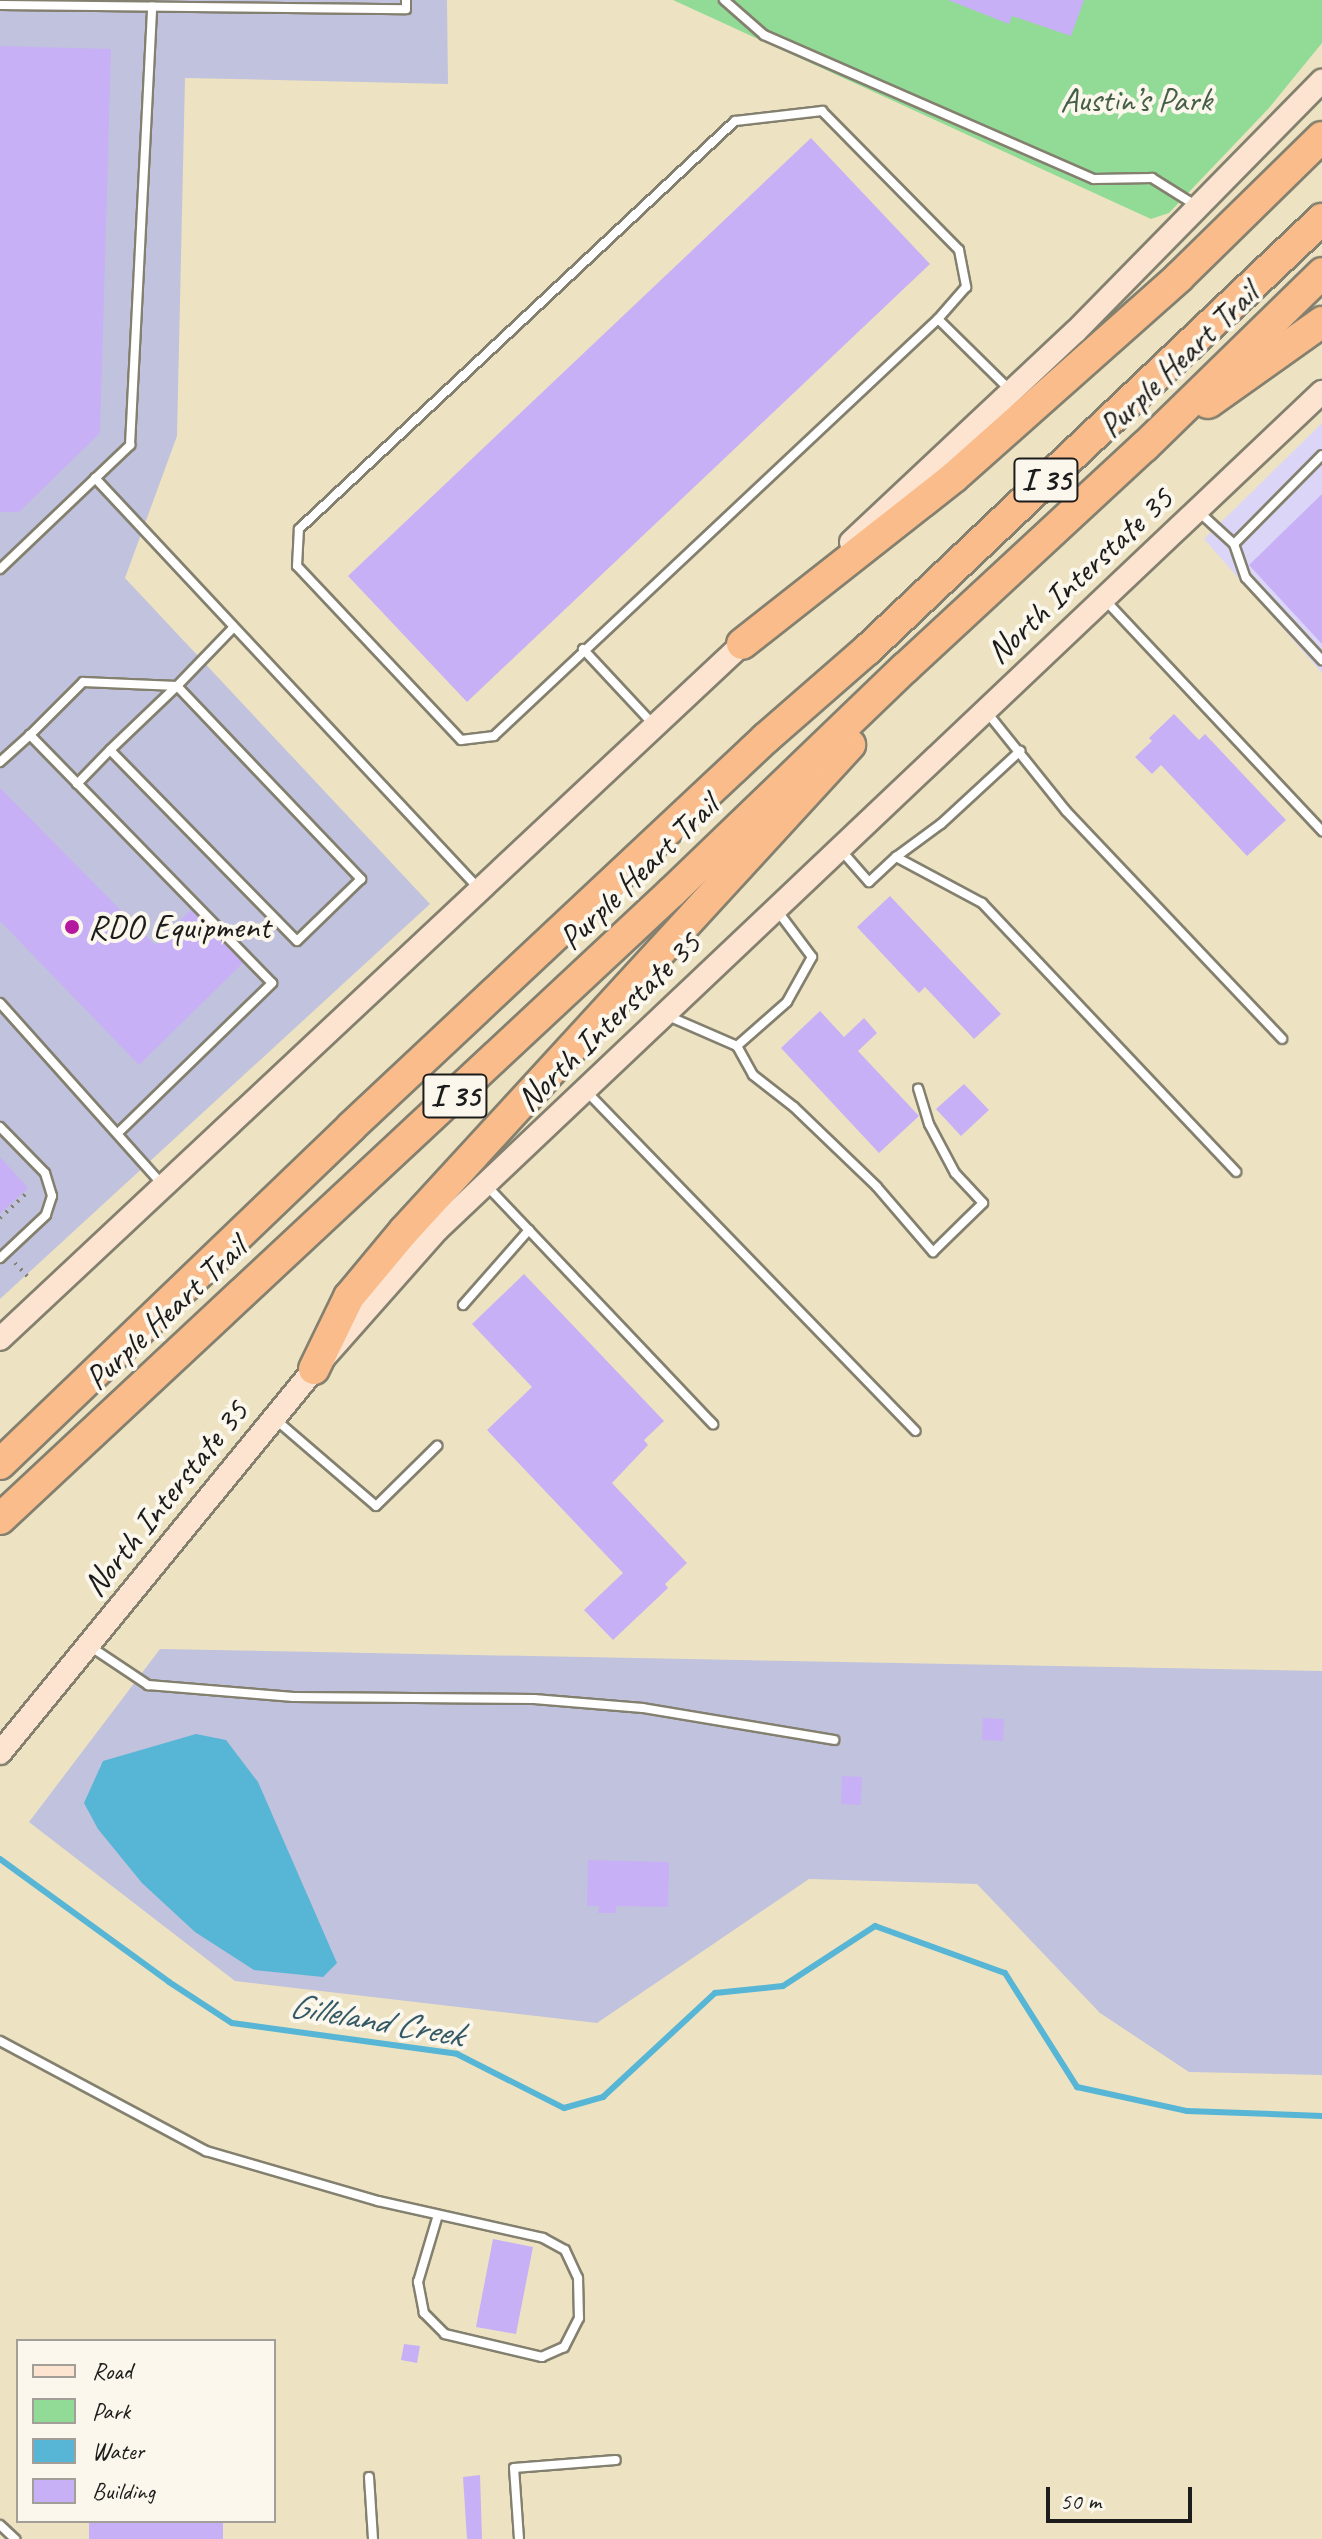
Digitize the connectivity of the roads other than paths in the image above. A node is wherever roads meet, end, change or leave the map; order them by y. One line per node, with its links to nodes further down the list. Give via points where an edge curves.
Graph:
1 (406, 0): 4 (lane, via 406,9)
2 (724, 0): 7 (lane, via 764,35 792,48 1094,179 1152,178)
3 (0, 5): 4 (lane)
4 (152, 7): 16 (lane, via 130,445)
5 (1322, 81): 7 (main road)
6 (1322, 137): 22 (highway, via 1179,277 954,477)
7 (1200, 208): 12 (main road)
8 (1322, 219): 59 (highway, Purple Heart Trail / I 35, via 374,1106)
9 (1322, 273): 14 (highway, Purple Heart Trail / I 35)
10 (938, 319): 12 (lane); 23 (lane); 23 (lane, via 966,287 959,250 822,111 735,121 299,529 297,566 461,740 494,736)
11 (1322, 322): 14 (highway)
12 (1012, 392): 22 (main road)
13 (1321, 394): 17 (main road, North Interstate 35)
14 (1144, 447): 25 (highway, Purple Heart Trail / I 35)
15 (1322, 455): 18 (lane)
16 (95, 478): 19 (lane); 21 (lane)
17 (1198, 510): 18 (lane); 20 (main road, North Interstate 35)
18 (1234, 544): 24 (lane, via 1246,578)
19 (0, 569)
20 (1104, 599): 27 (main road, North Interstate 35); 34 (lane)
21 (234, 627): 26 (lane); 37 (lane)
22 (742, 644): 28 (main road)
23 (583, 649): 28 (lane)
24 (1322, 660)
25 (905, 668): 54 (highway, via 839,759 404,1231 349,1297); 60 (highway, Purple Heart Trail / I 35)
26 (177, 686): 29 (lane, via 83,682); 30 (lane); 30 (lane, via 361,879 297,941)
27 (986, 710): 31 (lane); 35 (main road, North Interstate 35)
28 (656, 727): 37 (main road)
29 (30, 735): 32 (lane); 33 (lane)
30 (110, 750): 33 (lane)
31 (1020, 751): 36 (lane, via 941,824); 41 (lane, via 1066,811)
32 (0, 762)
33 (77, 784): 46 (lane, via 272,983)
34 (1322, 831)
35 (840, 848): 36 (lane, via 869,882); 38 (main road, North Interstate 35)
36 (896, 857): 47 (lane, via 982,903)
37 (480, 890): 49 (main road)
38 (776, 909): 40 (main road, North Interstate 35); 42 (lane, via 812,957 787,1002)
39 (0, 1003): 46 (lane)
40 (664, 1014): 42 (lane); 44 (main road, North Interstate 35)
41 (1282, 1039)
42 (737, 1046): 43 (lane, via 753,1075 877,1187 933,1252 983,1203 955,1173 929,1124)
43 (918, 1089)
44 (585, 1090): 48 (main road, North Interstate 35); 57 (lane)
45 (0, 1127): 51 (lane, via 45,1173 52,1196 46,1215)
46 (118, 1133): 49 (lane)
47 (1236, 1172)
48 (485, 1185): 50 (lane); 54 (main road, North Interstate 35, via 437,1230)
49 (164, 1187): 53 (main road)
50 (529, 1230): 52 (lane); 56 (lane)
51 (0, 1258)
52 (463, 1305)
53 (0, 1339)
54 (314, 1369): 55 (main road, North Interstate 35)
55 (274, 1418): 58 (lane, via 376,1506); 61 (main road, North Interstate 35)
56 (713, 1424)
57 (915, 1431)
58 (437, 1446)
59 (0, 1464)
60 (0, 1519)
61 (90, 1646): 62 (lane, via 148,1685 294,1697 534,1699 643,1708); 63 (main road, North Interstate 35)
62 (834, 1740)
63 (0, 1753)
64 (0, 2041): 65 (lane, via 206,2151)
65 (438, 2215): 65 (lane, via 543,2238 565,2250 578,2278 579,2318 564,2347 542,2357 445,2334 424,2313 418,2282)
66 (616, 2460): 71 (lane, via 514,2468)
67 (369, 2477): 70 (lane)
68 (0, 2525): 69 (lane)
69 (15, 2539)
70 (373, 2539)
71 (519, 2539)

